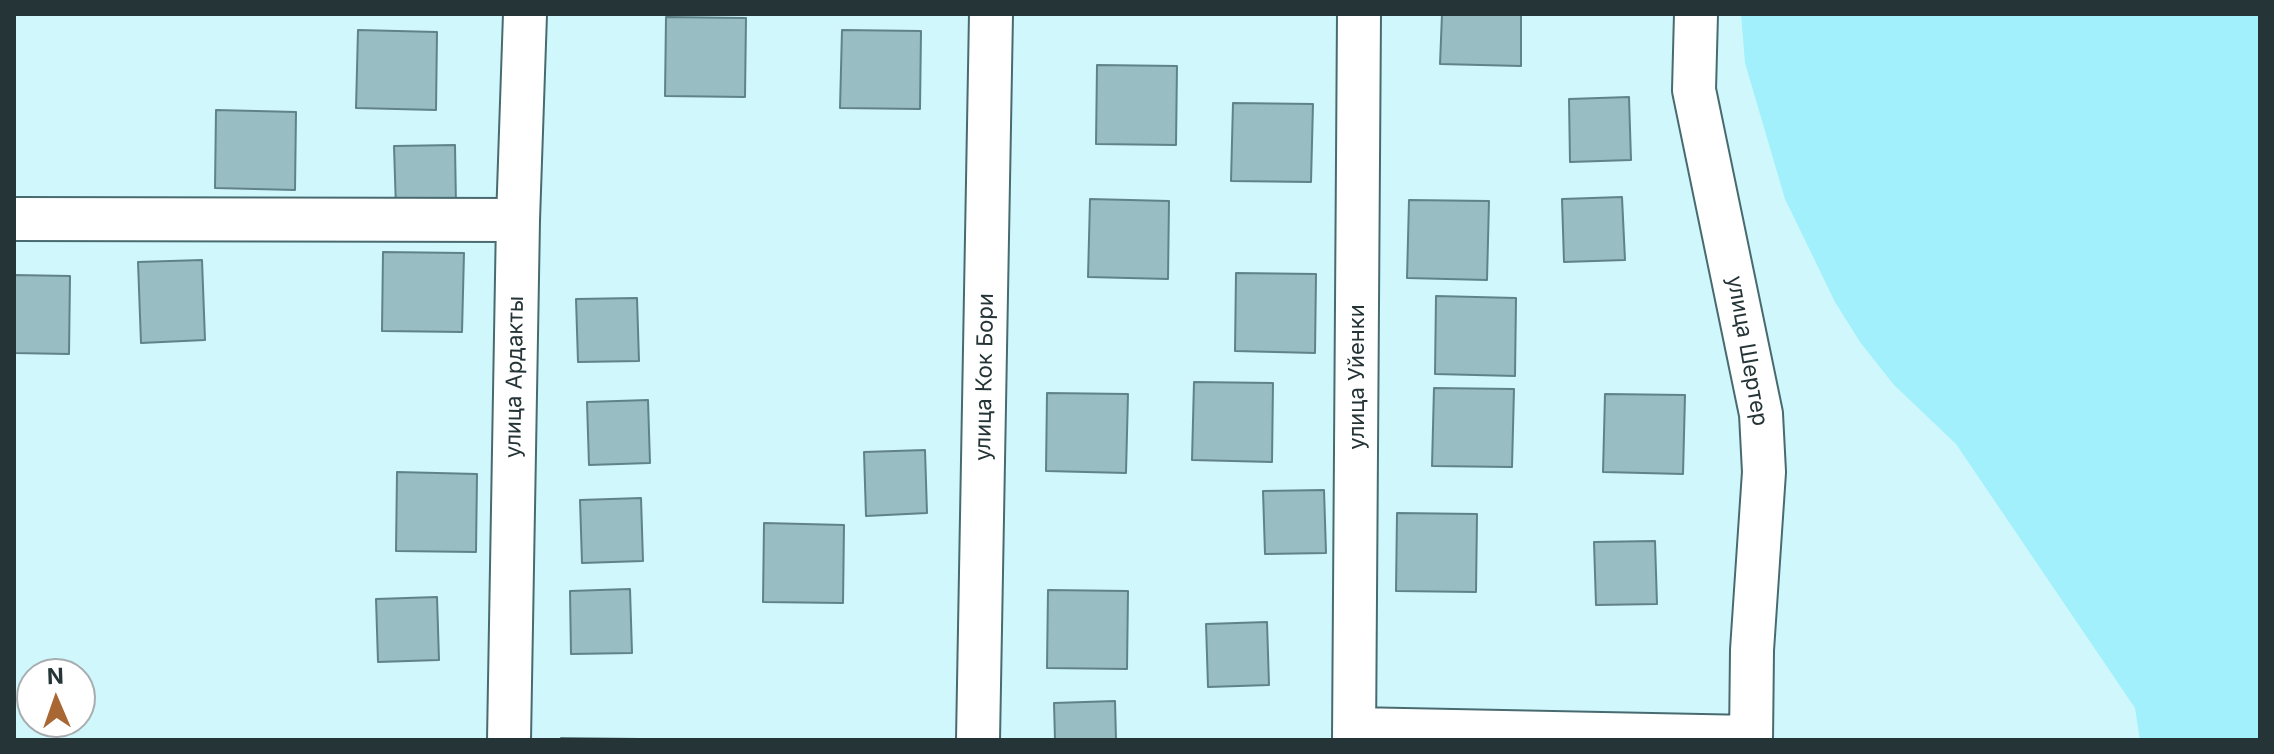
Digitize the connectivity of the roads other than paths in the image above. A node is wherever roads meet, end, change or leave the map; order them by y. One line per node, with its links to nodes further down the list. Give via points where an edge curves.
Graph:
1 (525, 14): 6 (street, улица Ардакты)
2 (991, 14): 10 (street, улица Кок Бори)
3 (1359, 14): 7 (street, улица Уйенки)
4 (1696, 14): 8 (street, улица Шертер, via 1694,90 1761,414 1764,472)
5 (14, 219): 6 (street)
6 (518, 220): 9 (street, улица Ардакты)
7 (1354, 734): 8 (street)
8 (1751, 738)
9 (509, 740)
10 (978, 740)

